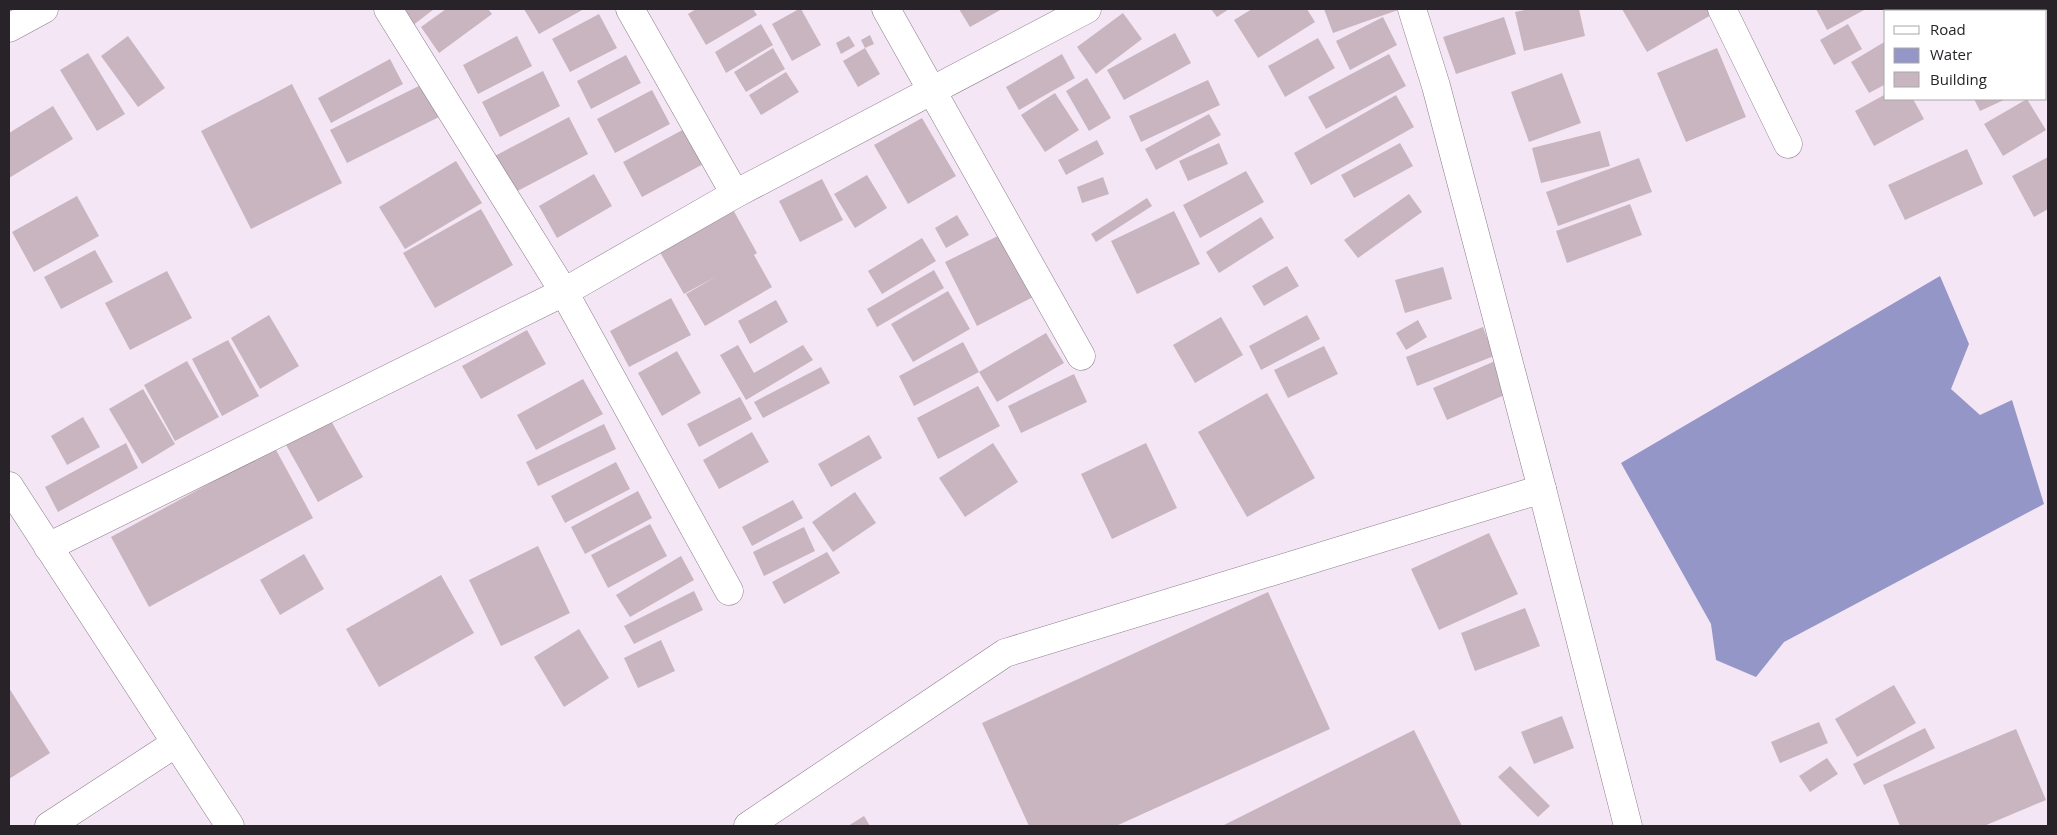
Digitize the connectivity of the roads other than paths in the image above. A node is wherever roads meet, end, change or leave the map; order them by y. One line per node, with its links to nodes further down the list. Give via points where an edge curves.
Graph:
1 (44, 9): 8 (street)
2 (388, 9): 12 (street)
3 (630, 9): 11 (street)
4 (886, 9): 9 (street)
5 (1087, 9): 9 (street)
6 (1412, 9): 15 (street, via 1436,86)
7 (1722, 9): 10 (street)
8 (9, 28)
9 (932, 90): 11 (street); 13 (street)
10 (1788, 144)
11 (735, 194): 12 (street)
12 (564, 292): 16 (street); 17 (street)
13 (1081, 356)
14 (9, 486): 16 (street)
15 (1542, 489): 21 (street, via 1005,653); 22 (street)
16 (48, 547): 18 (street)
17 (729, 590)
18 (176, 743): 19 (street); 20 (street)
19 (49, 826)
20 (230, 826)
21 (748, 826)
22 (1628, 826)

